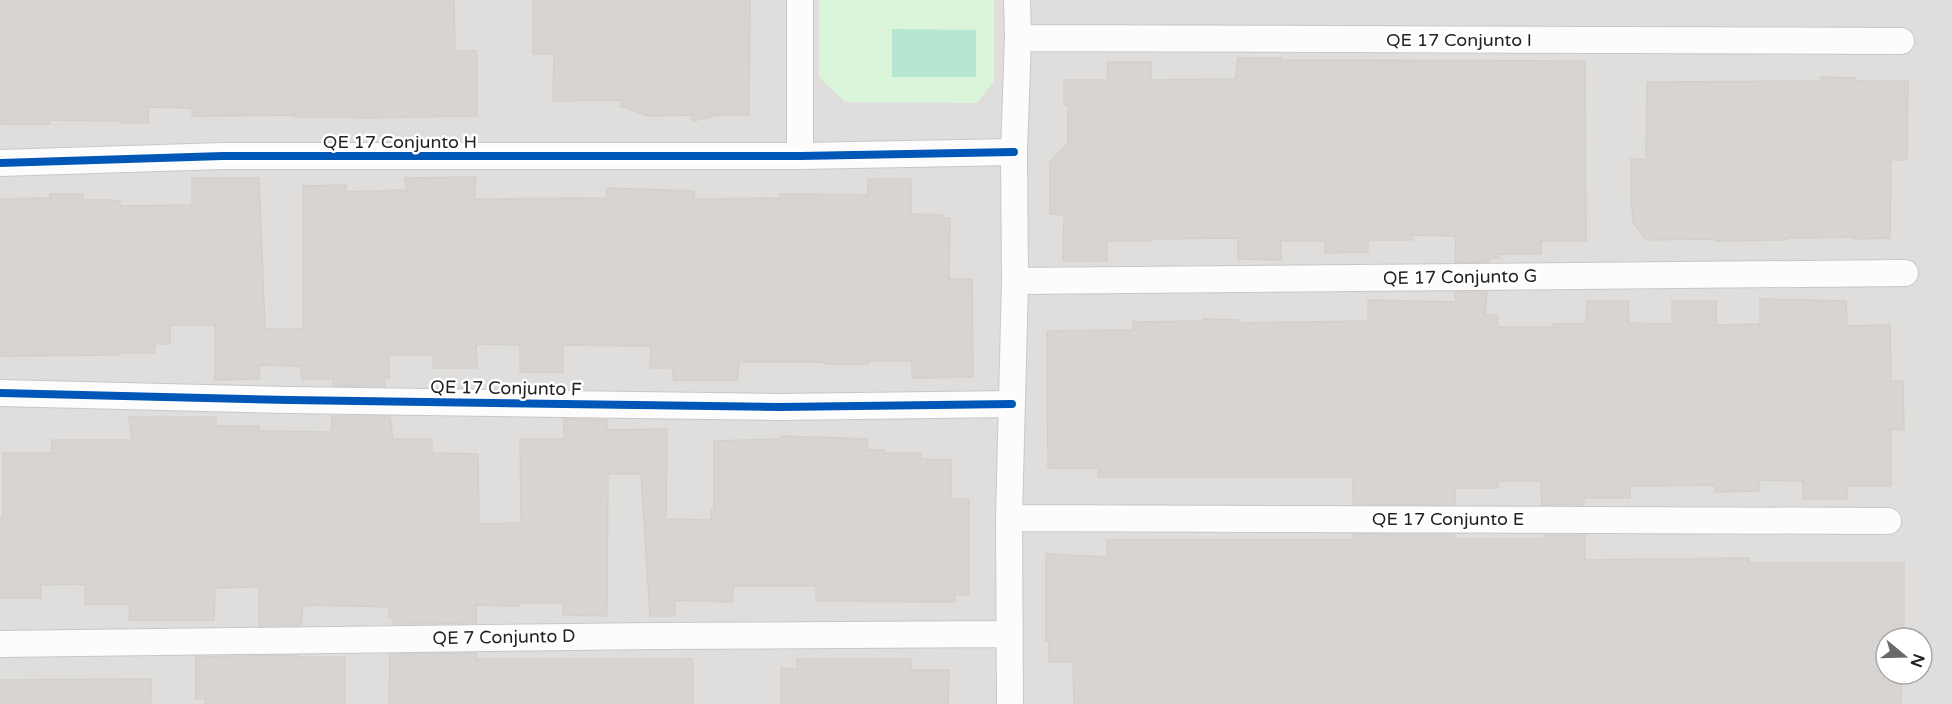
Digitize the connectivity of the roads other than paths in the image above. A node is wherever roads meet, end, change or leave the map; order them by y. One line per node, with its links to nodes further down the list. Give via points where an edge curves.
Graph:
1 (800, 0): 6 (street)
2 (1017, 0): 3 (street)
3 (1018, 38): 4 (street, QE 17 Conjunto I); 5 (street)
4 (1901, 42)
5 (1014, 152): 6 (street, QE 17 Conjunto H); 9 (street)
6 (800, 156): 7 (street, QE 17 Conjunto H, via 223,156)
7 (0, 163)
8 (1905, 273): 9 (street, QE 17 Conjunto G)
9 (1015, 281): 11 (street)
10 (0, 393): 11 (street, QE 17 Conjunto F, via 779,407)
11 (1012, 405): 12 (street)
12 (1009, 518): 13 (street, QE 17 Conjunto E); 14 (street)
13 (1888, 521)
14 (1009, 634): 15 (street, QE 7 Conjunto D); 16 (street)
15 (0, 644)
16 (1010, 704)

